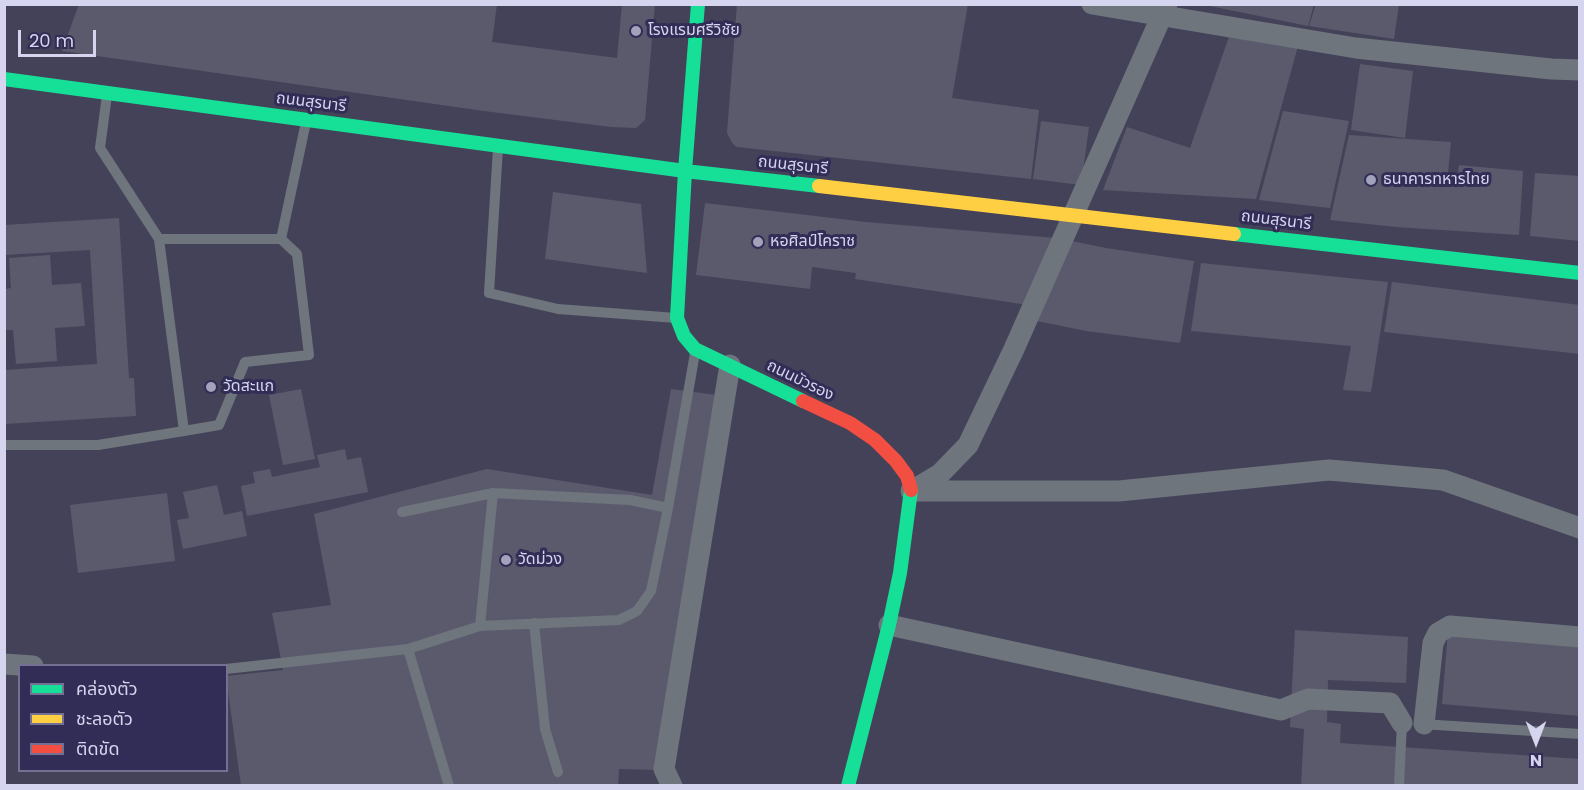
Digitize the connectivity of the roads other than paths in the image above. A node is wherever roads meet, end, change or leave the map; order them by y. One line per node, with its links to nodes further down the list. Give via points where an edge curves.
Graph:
1 (698, 4): 9 (main road)
2 (1092, 4): 3 (street)
3 (1164, 10): 4 (street, via 1356,48); 10 (street)
4 (1580, 70)
5 (4, 79): 6 (main road, ถนนสุรนารี)
6 (107, 93): 7 (main road, ถนนสุรนารี); 11 (lane, via 100,148)
7 (307, 119): 8 (main road, ถนนสุรนารี); 12 (lane)
8 (499, 145): 9 (main road, ถนนสุรนารี); 14 (lane, via 489,293 558,309)
9 (685, 171): 10 (main road, ถนนสุรนารี); 14 (main road)
10 (1074, 215): 13 (main road, ถนนสุรนารี); 19 (street, via 968,445 940,474)
11 (159, 239): 12 (lane); 17 (lane)
12 (281, 239): 17 (lane, via 297,254 309,355 245,362 219,425)
13 (1580, 273)
14 (677, 318): 15 (main road)
15 (695, 349): 16 (main road, ถนนบัวรอง); 21 (lane)
16 (730, 365): 19 (main road, ถนนบัวรอง, via 850,423 875,440 907,476); 35 (street, via 664,769)
17 (184, 431): 18 (lane, via 98,445)
18 (4, 445)
19 (911, 491): 23 (street, via 1119,491 1329,470 1443,480); 25 (main road)
20 (493, 493): 21 (lane, via 630,500); 22 (lane); 26 (lane)
21 (668, 508): 24 (lane, via 651,591 637,611 619,620)
22 (402, 512)
23 (1580, 528)
24 (534, 623): 26 (lane); 33 (lane, via 545,729)
25 (889, 625): 30 (street, via 1281,710 1308,699 1390,703); 36 (main road)
26 (480, 626): 28 (lane)
27 (1580, 637): 31 (street, via 1450,626 1438,633 1432,643)
28 (408, 649): 29 (lane); 34 (lane)
29 (228, 669)
30 (1402, 723): 31 (lane); 37 (lane)
31 (1424, 724): 32 (lane)
32 (1580, 734)
33 (558, 772)
34 (449, 786)
35 (672, 786)
36 (848, 786)
37 (1400, 786)

